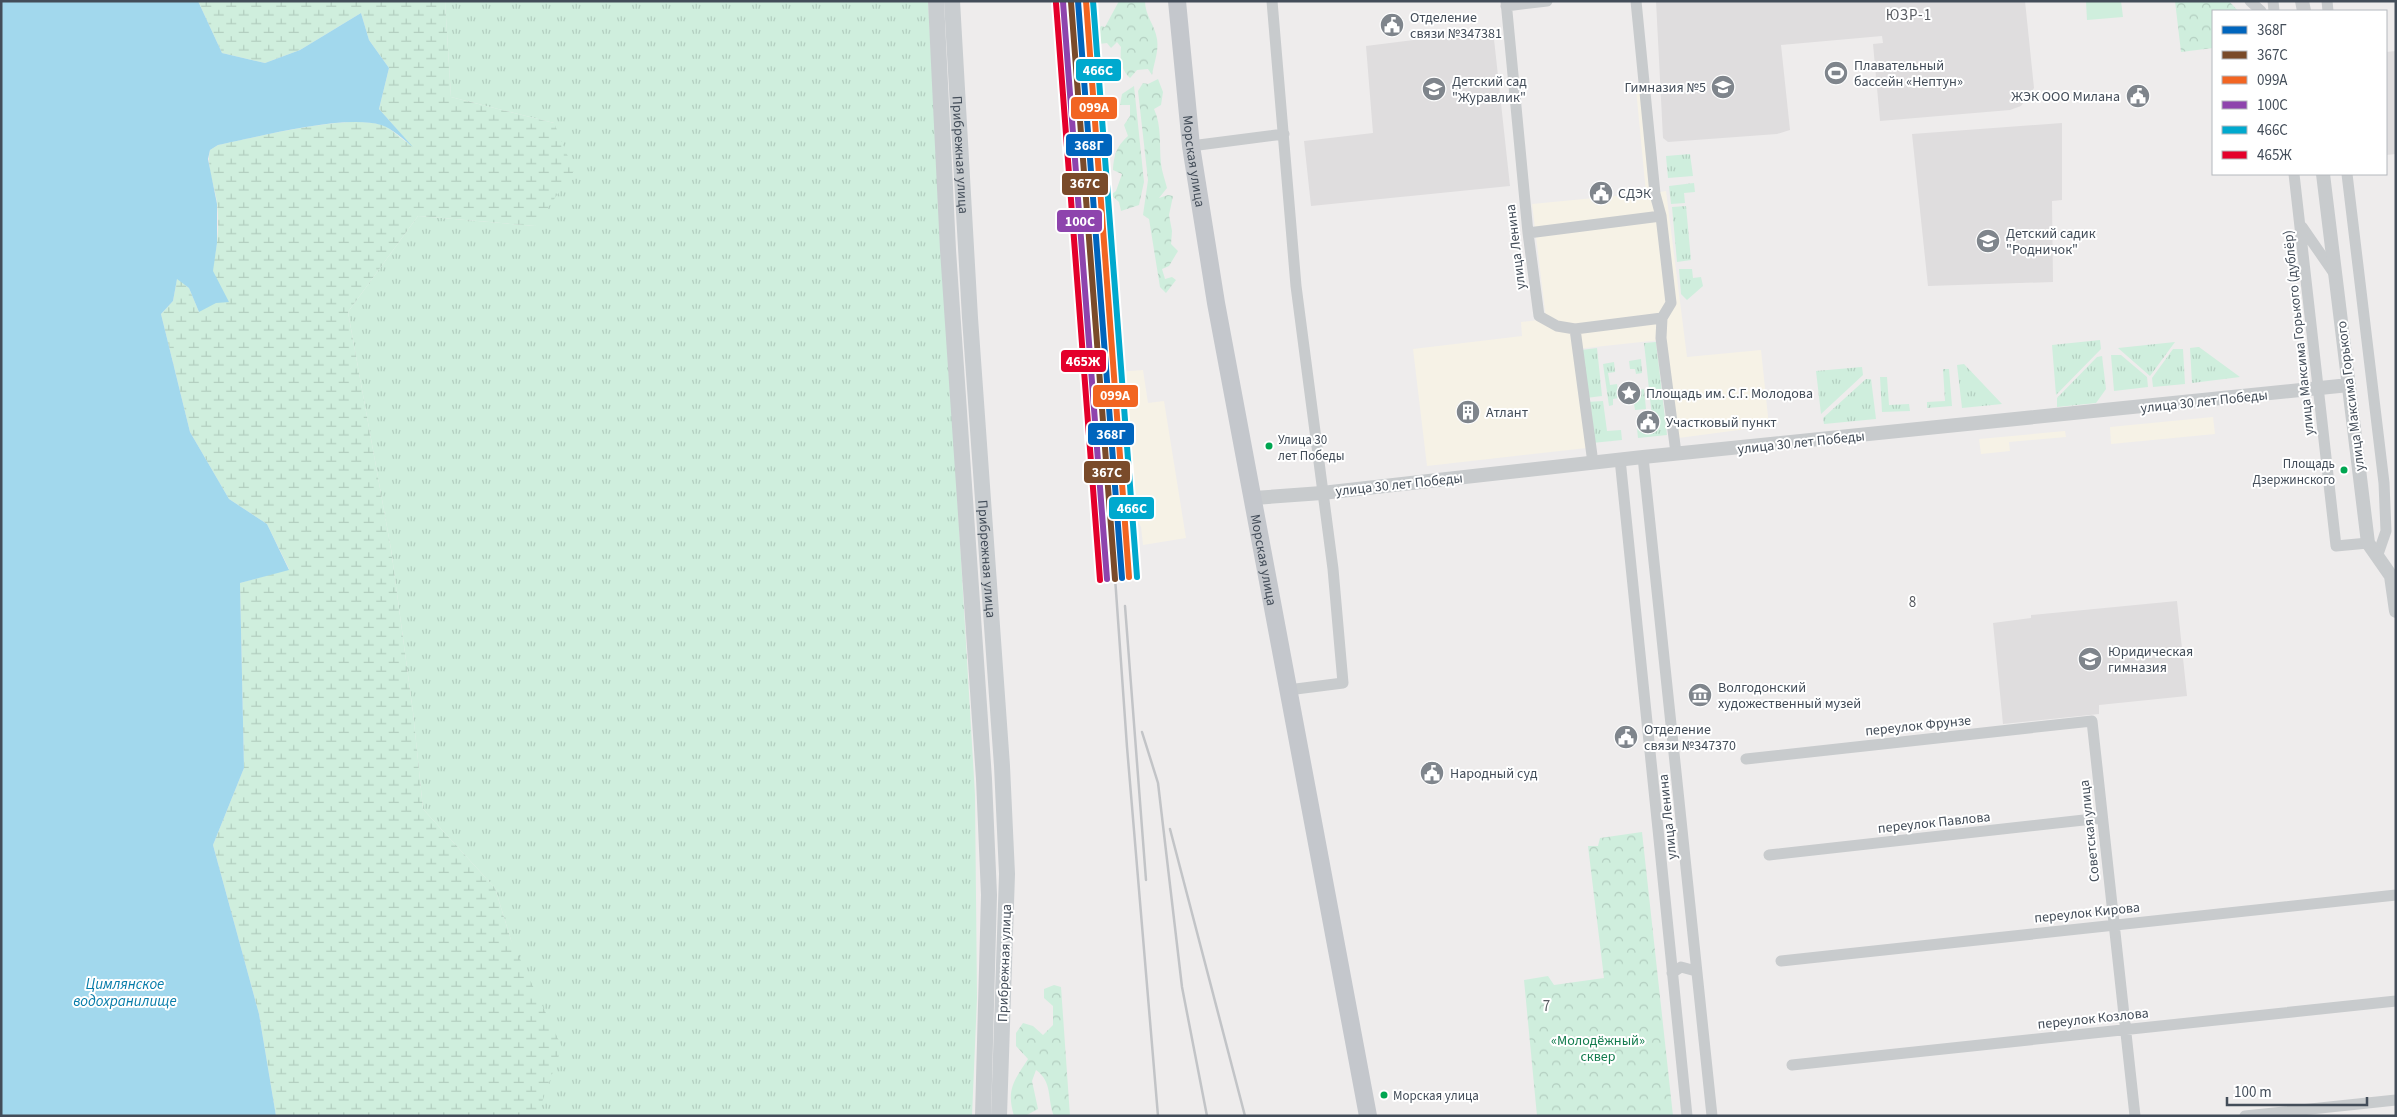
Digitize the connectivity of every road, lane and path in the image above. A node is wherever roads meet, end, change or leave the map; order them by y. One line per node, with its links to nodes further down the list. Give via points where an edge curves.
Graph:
1 (936, 1): 47 (main road, Прибрежная улица, via 948,250 989,894)
2 (952, 1): 48 (main road, Прибрежная улица, via 1007,864)
3 (1177, 1): 11 (main road, Морская улица)
4 (1272, 1): 10 (street)
5 (1547, 1): 8 (street)
6 (1636, 1): 15 (street)
7 (2250, 1): 9 (street)
8 (1506, 4): 17 (street, улица Ленина)
9 (2260, 10)
10 (1284, 134): 11 (street); 27 (street, via 1296,286)
11 (1191, 146): 28 (main road, Морская улица, via 1216,303)
12 (2294, 175): 16 (street, улица Максима Горького (дублёр))
13 (2323, 175): 18 (street, улица Максима Горького)
14 (2347, 175): 30 (street, via 2386,501 2386,531)
15 (1661, 216): 17 (street); 19 (street, via 1671,303)
16 (2301, 226): 18 (street); 22 (street, улица Максима Горького (дублёр))
17 (1528, 233): 20 (street, улица Ленина, via 1539,316 1557,326)
18 (2336, 276): 21 (street, улица Максима Горького)
19 (1662, 318): 20 (street); 23 (street, via 1660,338)
20 (1575, 329): 26 (street)
21 (2349, 385): 22 (street, улица 30 лет Победы); 29 (street, улица Максима Горького)
22 (2318, 388): 23 (street, улица 30 лет Победы); 29 (street, улица Максима Горького (дублёр), via 2336,546)
23 (1676, 453): 24 (street, улица 30 лет Победы)
24 (1643, 457): 25 (street, улица 30 лет Победы); 41 (street, улица Ленина)
25 (1620, 459): 26 (street, улица 30 лет Победы); 42 (street, улица Ленина)
26 (1593, 463): 27 (street, улица 30 лет Победы)
27 (1322, 493): 28 (street, улица 30 лет Победы); 33 (street, via 1343,683)
28 (1254, 498): 33 (main road, Морская улица)
29 (2368, 543): 30 (street, улица Максима Горького)
30 (2377, 556): 31 (street, улица Максима Горького)
31 (2393, 575): 32 (street, улица Максима Горького)
32 (2396, 611)
33 (1288, 690): 49 (main road, Морская улица)
34 (2092, 721): 35 (street, переулок Фрунзе); 36 (street, Советская улица)
35 (1746, 759)
36 (2094, 819): 37 (street, переулок Павлова); 39 (street, Советская улица)
37 (1769, 855)
38 (2396, 895): 39 (street, переулок Кирова)
39 (2114, 924): 40 (street, переулок Кирова); 44 (street, Советская улица)
40 (1781, 961)
41 (1696, 970): 42 (street, via 1681,967); 51 (street, улица Ленина)
42 (1672, 973): 50 (street, улица Ленина)
43 (2396, 1001): 44 (street, переулок Козлова)
44 (2124, 1030): 45 (street, переулок Козлова); 52 (street, Советская улица)
45 (1792, 1065)
46 (2396, 1100): 53 (street)
47 (983, 1116)
48 (999, 1116)
49 (1368, 1116)
50 (1687, 1116)
51 (1712, 1116)
52 (2135, 1116)
53 (2245, 1116)

